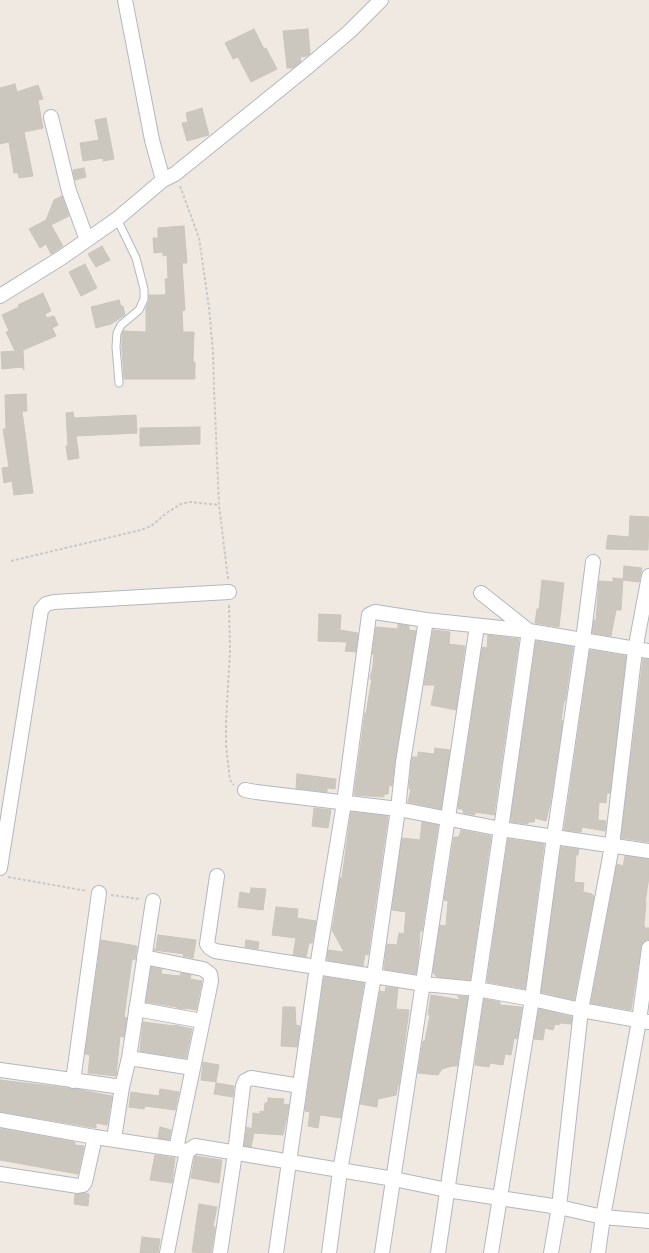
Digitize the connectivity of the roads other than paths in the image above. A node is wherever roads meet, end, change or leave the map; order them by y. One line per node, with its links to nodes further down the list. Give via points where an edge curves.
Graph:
1 (125, 0): 4 (street, via 152,140)
2 (381, 0): 4 (street, via 349,32 305,69)
3 (51, 117): 6 (street, via 69,191)
4 (169, 177): 5 (street)
5 (117, 219): 6 (street); 8 (lane, via 136,258 144,289 144,299 139,310 121,325 117,333)
6 (87, 240): 7 (street)
7 (0, 296)
8 (119, 383)
9 (593, 562): 16 (street)
10 (649, 576): 17 (street)
11 (229, 592): 27 (street, via 54,602 46,604 41,610)
12 (481, 593): 15 (street)
13 (426, 620): 14 (street); 20 (street, via 375,612 369,616); 21 (street)
14 (477, 626): 15 (street); 22 (street)
15 (529, 631): 16 (street); 23 (street)
16 (583, 640): 17 (street); 24 (street)
17 (635, 650): 18 (street); 25 (street)
18 (649, 651)
19 (240, 788): 20 (street, via 253,792)
20 (344, 803): 21 (street); 33 (street)
21 (398, 809): 22 (street); 34 (street)
22 (448, 820): 23 (street); 35 (street)
23 (501, 829): 24 (street); 36 (street)
24 (554, 837): 25 (street); 37 (street)
25 (612, 846): 26 (street); 39 (street)
26 (649, 851)
27 (4, 872)
28 (217, 876): 33 (street, via 207,944 210,948 215,951)
29 (98, 893): 45 (street)
30 (153, 901): 32 (street)
31 (649, 948): 41 (street)
32 (144, 957): 38 (street); 40 (street, via 208,972 211,981)
33 (317, 967): 34 (street); 46 (street)
34 (374, 976): 35 (street); 54 (street)
35 (424, 984): 36 (street); 56 (street)
36 (477, 989): 37 (street); 57 (street)
37 (532, 998): 39 (street); 58 (street)
38 (136, 1009): 40 (street); 42 (street)
39 (581, 1010): 41 (street); 59 (street)
40 (202, 1021): 43 (street)
41 (644, 1022): 60 (street)
42 (129, 1058): 43 (street); 47 (street)
43 (193, 1068): 51 (street)
44 (0, 1070): 45 (street)
45 (73, 1081): 47 (street)
46 (300, 1086): 52 (street, via 251,1078 245,1081); 53 (street)
47 (122, 1087): 50 (street)
48 (0, 1120): 49 (street)
49 (95, 1137): 50 (street); 55 (street, via 83,1185)
50 (114, 1139): 51 (street)
51 (182, 1150): 52 (street, via 198,1146); 62 (street)
52 (235, 1153): 53 (street); 63 (street)
53 (289, 1162): 54 (street); 64 (street)
54 (340, 1170): 56 (street); 65 (street)
55 (0, 1174)
56 (394, 1178): 57 (street); 66 (street)
57 (447, 1190): 58 (street); 67 (street)
58 (500, 1198): 59 (street); 68 (street)
59 (560, 1207): 60 (street); 69 (street)
60 (603, 1217): 61 (street); 70 (street)
61 (649, 1221)
62 (167, 1253)
63 (220, 1253)
64 (276, 1253)
65 (329, 1253)
66 (382, 1253)
67 (438, 1253)
68 (491, 1253)
69 (551, 1253)
70 (598, 1253)

